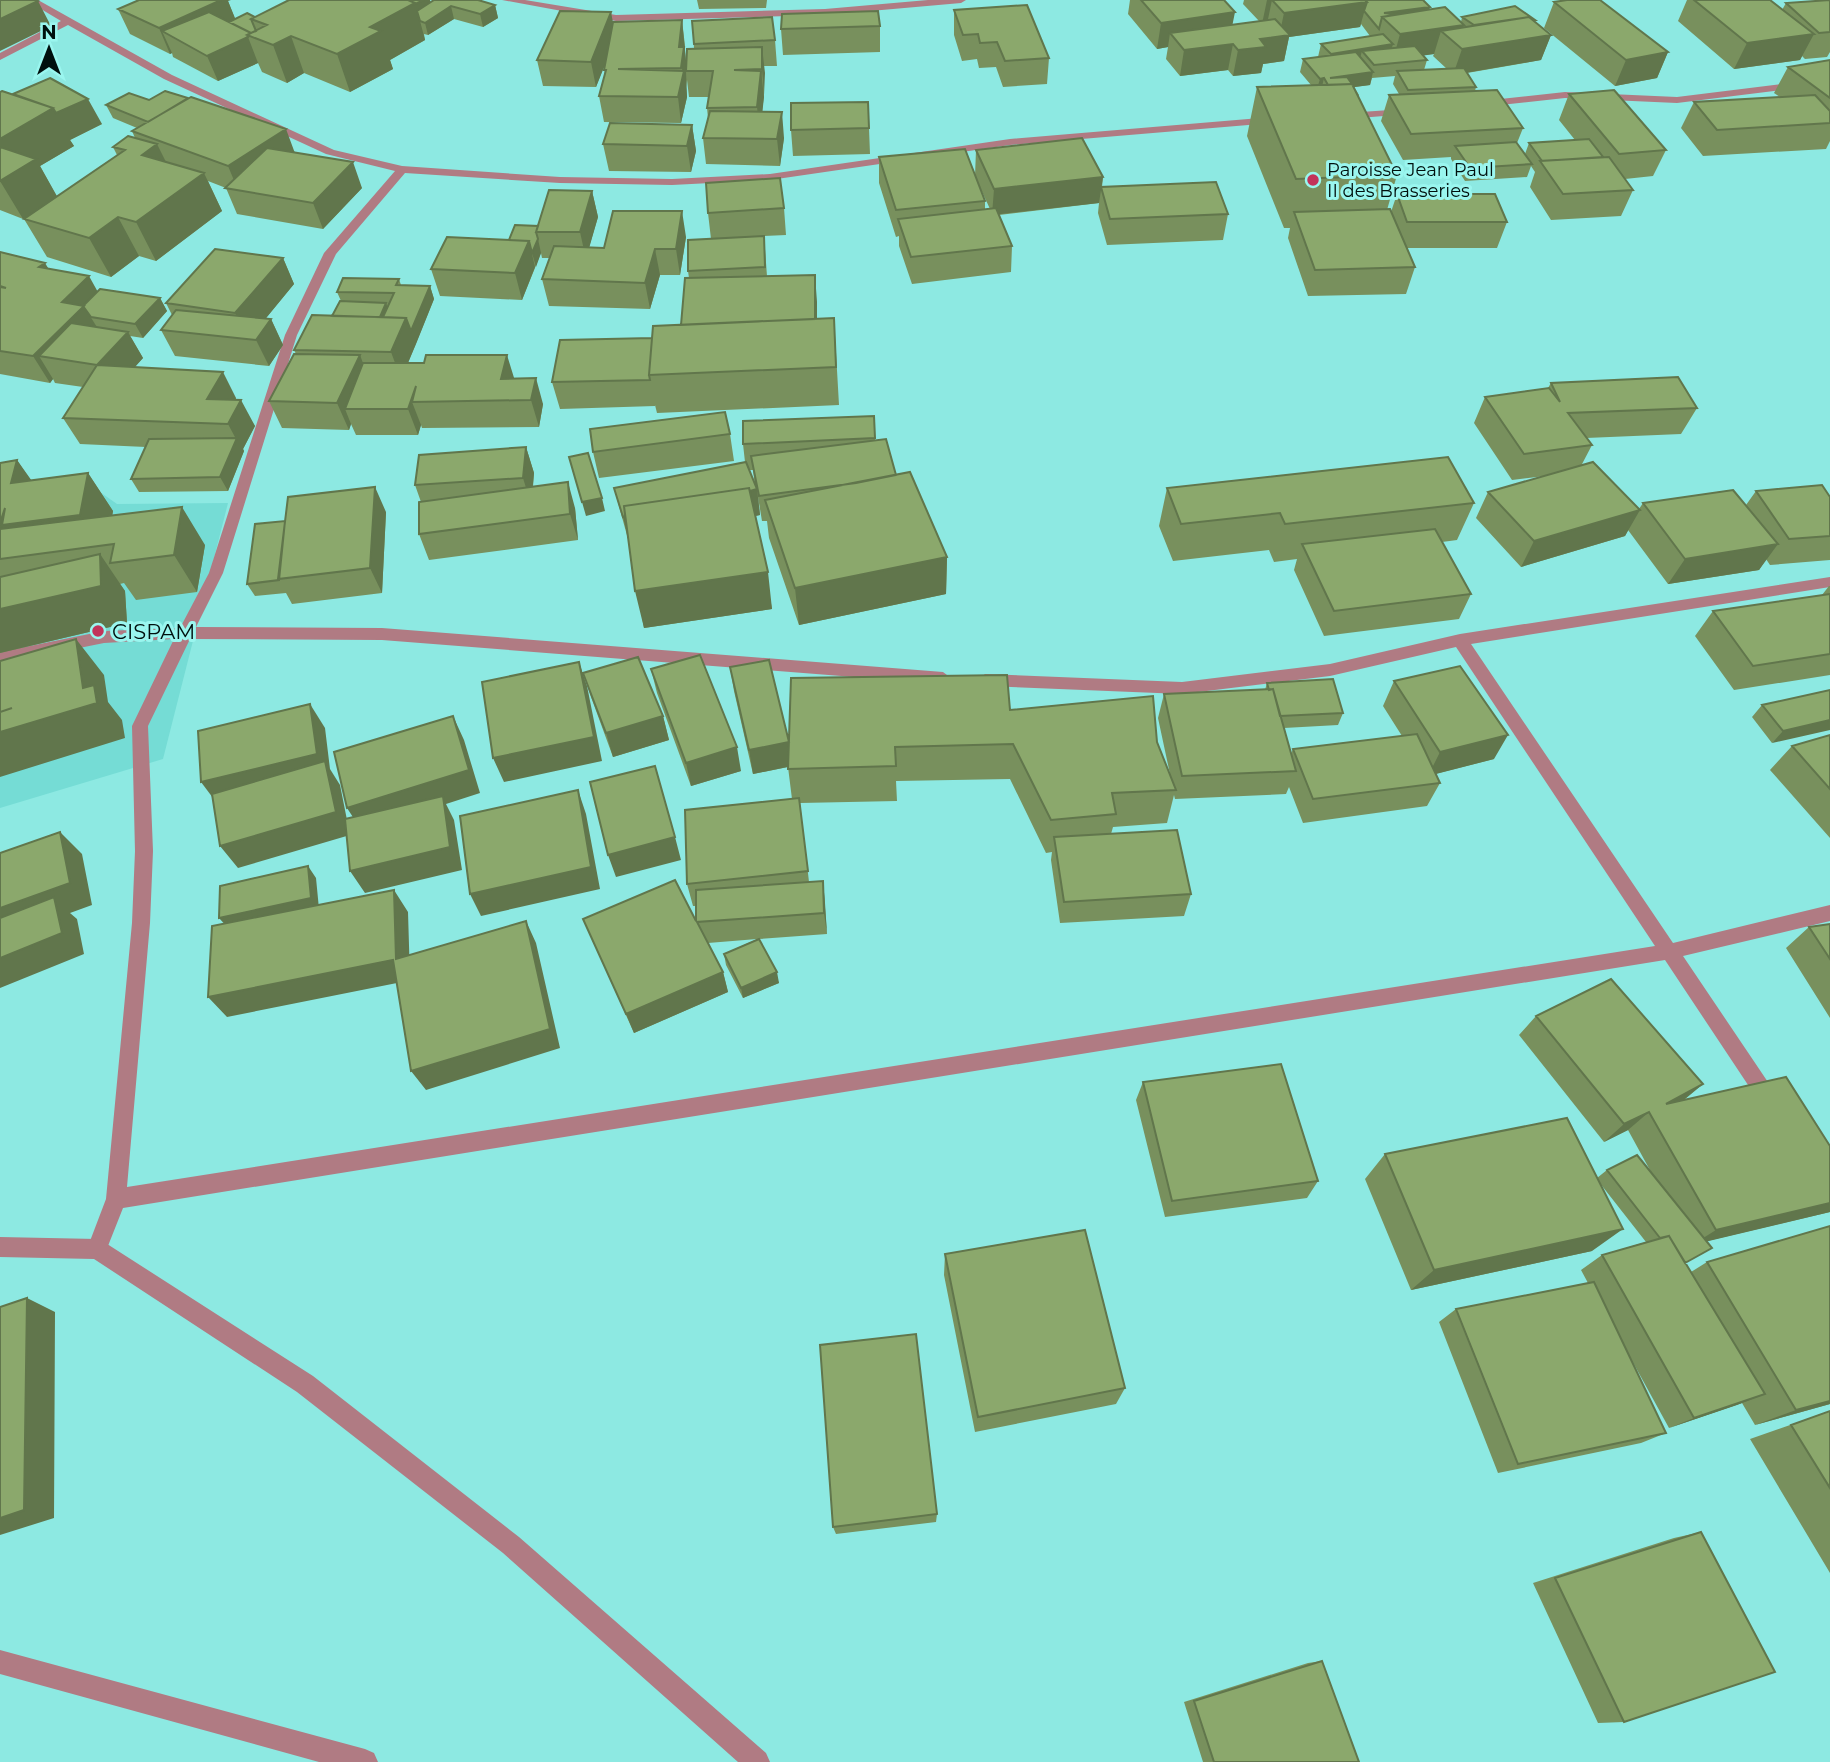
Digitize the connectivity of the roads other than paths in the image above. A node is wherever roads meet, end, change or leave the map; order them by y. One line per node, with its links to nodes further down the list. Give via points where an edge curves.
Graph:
1 (31, 0): 4 (street)
2 (507, 0): 3 (street, via 616,18 825,12)
3 (961, 0)
4 (68, 21): 5 (street); 11 (street, via 168,77 330,152)
5 (0, 57)
6 (1830, 81): 7 (street, via 1677,100 1565,96)
7 (1466, 106)
8 (1413, 111): 9 (street)
9 (1335, 117)
10 (1281, 119): 11 (street, via 1010,142 771,177 672,182 560,180)
11 (402, 169): 13 (street, via 330,253 291,335 216,573)
12 (1830, 582): 14 (street)
13 (185, 633): 14 (street, via 382,634 907,676 1182,688 1330,670); 15 (street, via 104,637); 19 (street, via 140,726 141,923)
14 (1460, 640): 17 (street)
15 (0, 658)
16 (1830, 913): 17 (street)
17 (1667, 952): 18 (street); 19 (street)
18 (1783, 1122)
19 (116, 1199): 21 (street)
20 (0, 1247): 21 (street)
21 (97, 1250): 24 (street, via 305,1384 511,1545)
22 (0, 1662): 23 (street)
23 (365, 1762)
24 (757, 1762)

